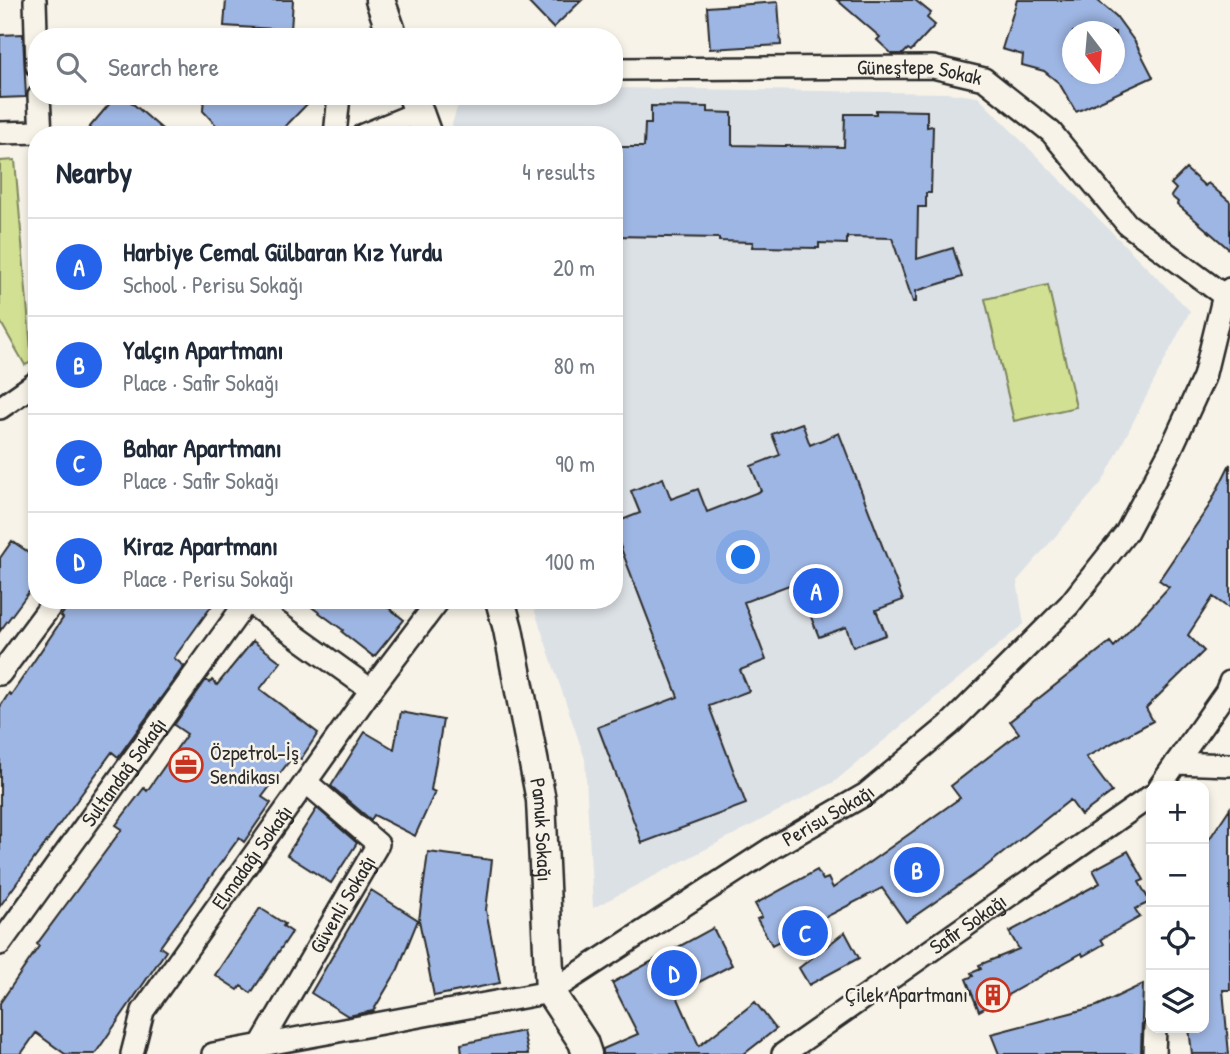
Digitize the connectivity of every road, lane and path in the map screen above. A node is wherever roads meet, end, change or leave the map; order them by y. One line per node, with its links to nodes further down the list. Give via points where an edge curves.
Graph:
1 (35, 0): 3 (street)
2 (380, 0): 4 (street)
3 (35, 28)
4 (390, 28)
5 (623, 69): 14 (street, Güneştepe Sokak, via 933,67 984,79 1051,132 1127,224)
6 (39, 105): 9 (street)
7 (338, 105): 10 (street)
8 (419, 114): 11 (street)
9 (40, 126)
10 (336, 126)
11 (387, 126)
12 (0, 132): 13 (street)
13 (28, 133)
14 (1228, 295): 31 (street, Perisu Sokağı, via 1203,377 1170,451 1126,533 1069,605 948,725 866,794 772,848)
15 (28, 388): 16 (street)
16 (0, 408)
17 (48, 609): 22 (street)
18 (241, 609): 30 (street, Sultandağ Sokağı)
19 (258, 609): 24 (street)
20 (432, 609): 24 (street, Elmadağı Sokağı)
21 (502, 609): 31 (street, Pamuk Sokağı, via 541,800)
22 (0, 674)
23 (1230, 682): 25 (street)
24 (371, 690): 28 (street, Elmadağı Sokağı)
25 (1176, 763): 26 (street); 27 (street)
26 (1230, 765)
27 (1163, 781)
28 (306, 782): 33 (street, Güvenli Sokağı, via 378,844); 34 (street, Elmadağı Sokağı, via 143,1011)
29 (1146, 800): 37 (street, Safir Sokağı)
30 (0, 944)
31 (550, 992): 33 (street, Perisu Sokağı); 36 (street)
32 (1155, 1033): 38 (street)
33 (260, 1046): 35 (street, Perisu Sokağı)
34 (132, 1054)
35 (213, 1054)
36 (587, 1054)
37 (783, 1054)
38 (1154, 1054)

